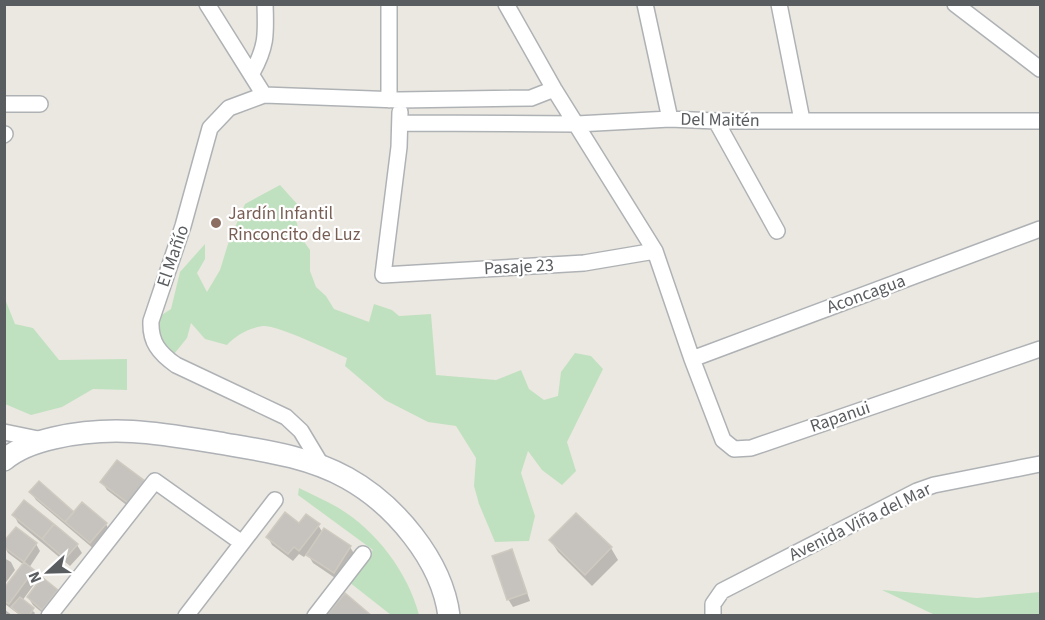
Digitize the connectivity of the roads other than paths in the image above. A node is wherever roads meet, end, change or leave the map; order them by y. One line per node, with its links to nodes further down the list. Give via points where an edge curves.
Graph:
1 (207, 4): 9 (street)
2 (265, 4): 9 (street, via 263,53)
3 (389, 4): 12 (street)
4 (506, 4): 10 (street, Rapanui)
5 (645, 4): 15 (street)
6 (779, 4): 16 (street)
7 (955, 4): 8 (street)
8 (1041, 69)
9 (252, 73): 11 (street)
10 (554, 89): 12 (street, via 531,98); 20 (street, Rapanui)
11 (264, 95): 12 (street); 30 (street, El Mañío, via 229,108 210,128 151,331 154,345 176,365 286,417 302,431)
12 (394, 100): 19 (street)
13 (4, 104): 14 (street)
14 (40, 104)
15 (670, 119): 17 (street, Del Maitén); 20 (street, Del Maitén)
16 (802, 120): 17 (street, Del Maitén); 18 (street, Del Maitén)
17 (716, 121): 22 (street)
18 (1041, 121)
19 (400, 123): 20 (street, Del Maitén); 23 (street, Pasaje 23, via 382,276 584,263)
20 (577, 124): 23 (street, Rapanui)
21 (1041, 229): 25 (street, Aconcagua)
22 (777, 231)
23 (655, 251): 25 (street, Rapanui)
24 (1041, 349): 25 (street, Rapanui, via 751,448 734,449 723,440)
25 (692, 359)
26 (4, 432): 27 (street)
27 (43, 440): 28 (street); 30 (street, via 83,432 144,432 299,458)
28 (4, 460)
29 (1041, 464): 38 (street, Avenida Viña del Mar, via 934,484 917,491 722,591 713,604)
30 (322, 466): 37 (street, via 348,478 390,509 415,537 437,573)
31 (275, 500): 32 (street)
32 (242, 543): 34 (street, via 155,481); 35 (street)
33 (363, 554): 36 (street)
34 (49, 615)
35 (186, 615)
36 (315, 615)
37 (449, 615)
38 (713, 615)

